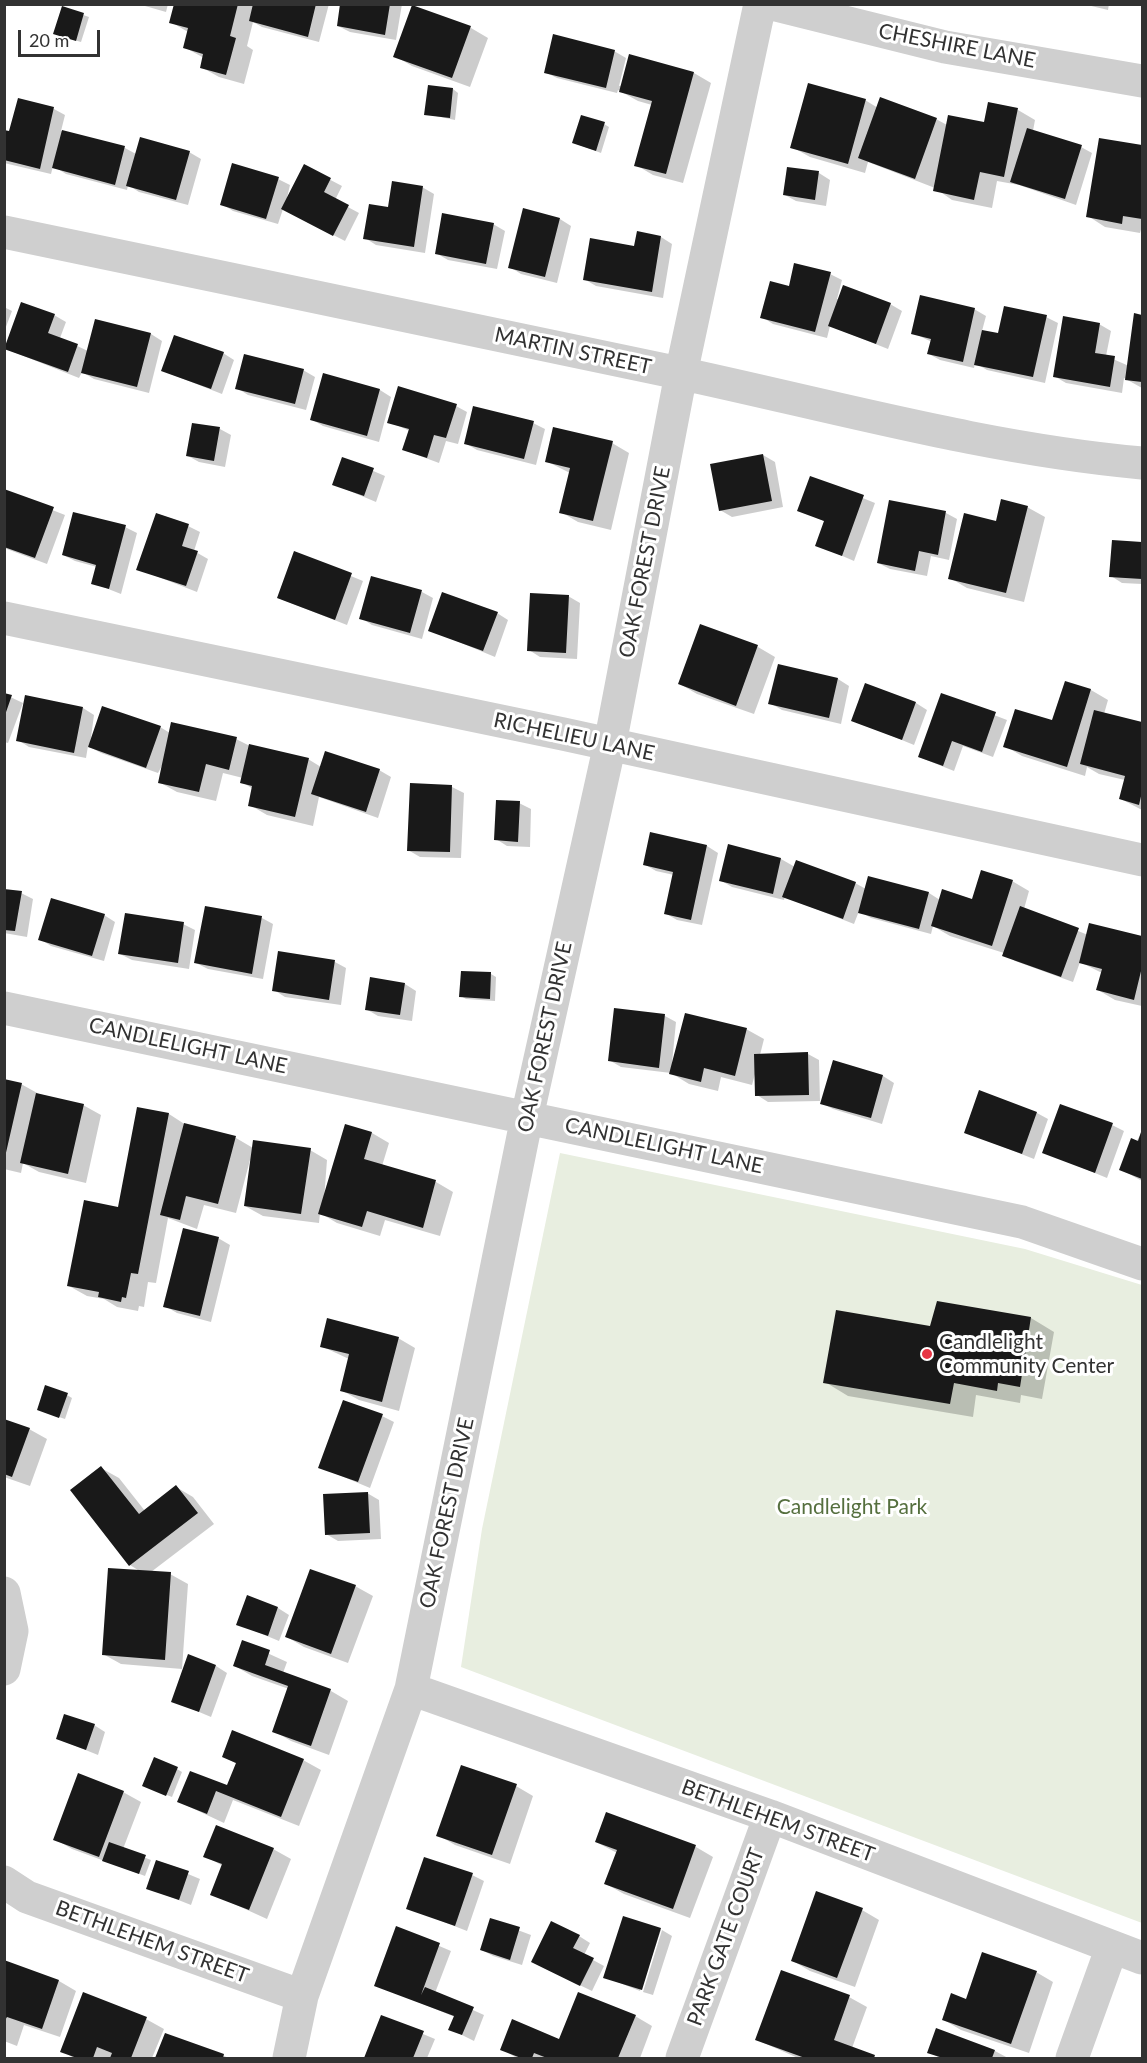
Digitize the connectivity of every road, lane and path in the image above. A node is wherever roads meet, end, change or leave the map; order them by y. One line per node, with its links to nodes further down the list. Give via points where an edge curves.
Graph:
1 (760, 4): 5 (street, OAK FOREST DRIVE)
2 (772, 4): 3 (street, CHESHIRE LANE, via 945,47)
3 (1143, 81)
4 (4, 232): 5 (street, MARTIN STREET)
5 (681, 374): 6 (street, MARTIN STREET, via 946,433); 8 (street, OAK FOREST DRIVE)
6 (1143, 463)
7 (4, 618): 8 (street, RICHELIEU LANE)
8 (610, 744): 9 (street, RICHELIEU LANE); 11 (street, OAK FOREST DRIVE)
9 (1143, 860)
10 (4, 1008): 11 (street, CANDLELIGHT LANE)
11 (527, 1117): 12 (street, CANDLELIGHT LANE, via 1022,1222); 15 (street, OAK FOREST DRIVE)
12 (1143, 1264)
13 (4, 1593): 14 (street, via 12,1631)
14 (4, 1670)
15 (411, 1689): 16 (street, BETHLEHEM STREET); 20 (street, OAK FOREST DRIVE)
16 (770, 1816): 18 (street, BETHLEHEM STREET); 22 (street, PARK GATE COURT)
17 (4, 1882): 20 (street, BETHLEHEM STREET, via 27,1897)
18 (1112, 1947): 19 (street, BETHLEHEM STREET); 23 (street)
19 (1143, 1958)
20 (302, 1996): 21 (street, OAK FOREST DRIVE)
21 (290, 2058)
22 (682, 2058)
23 (1072, 2058)

